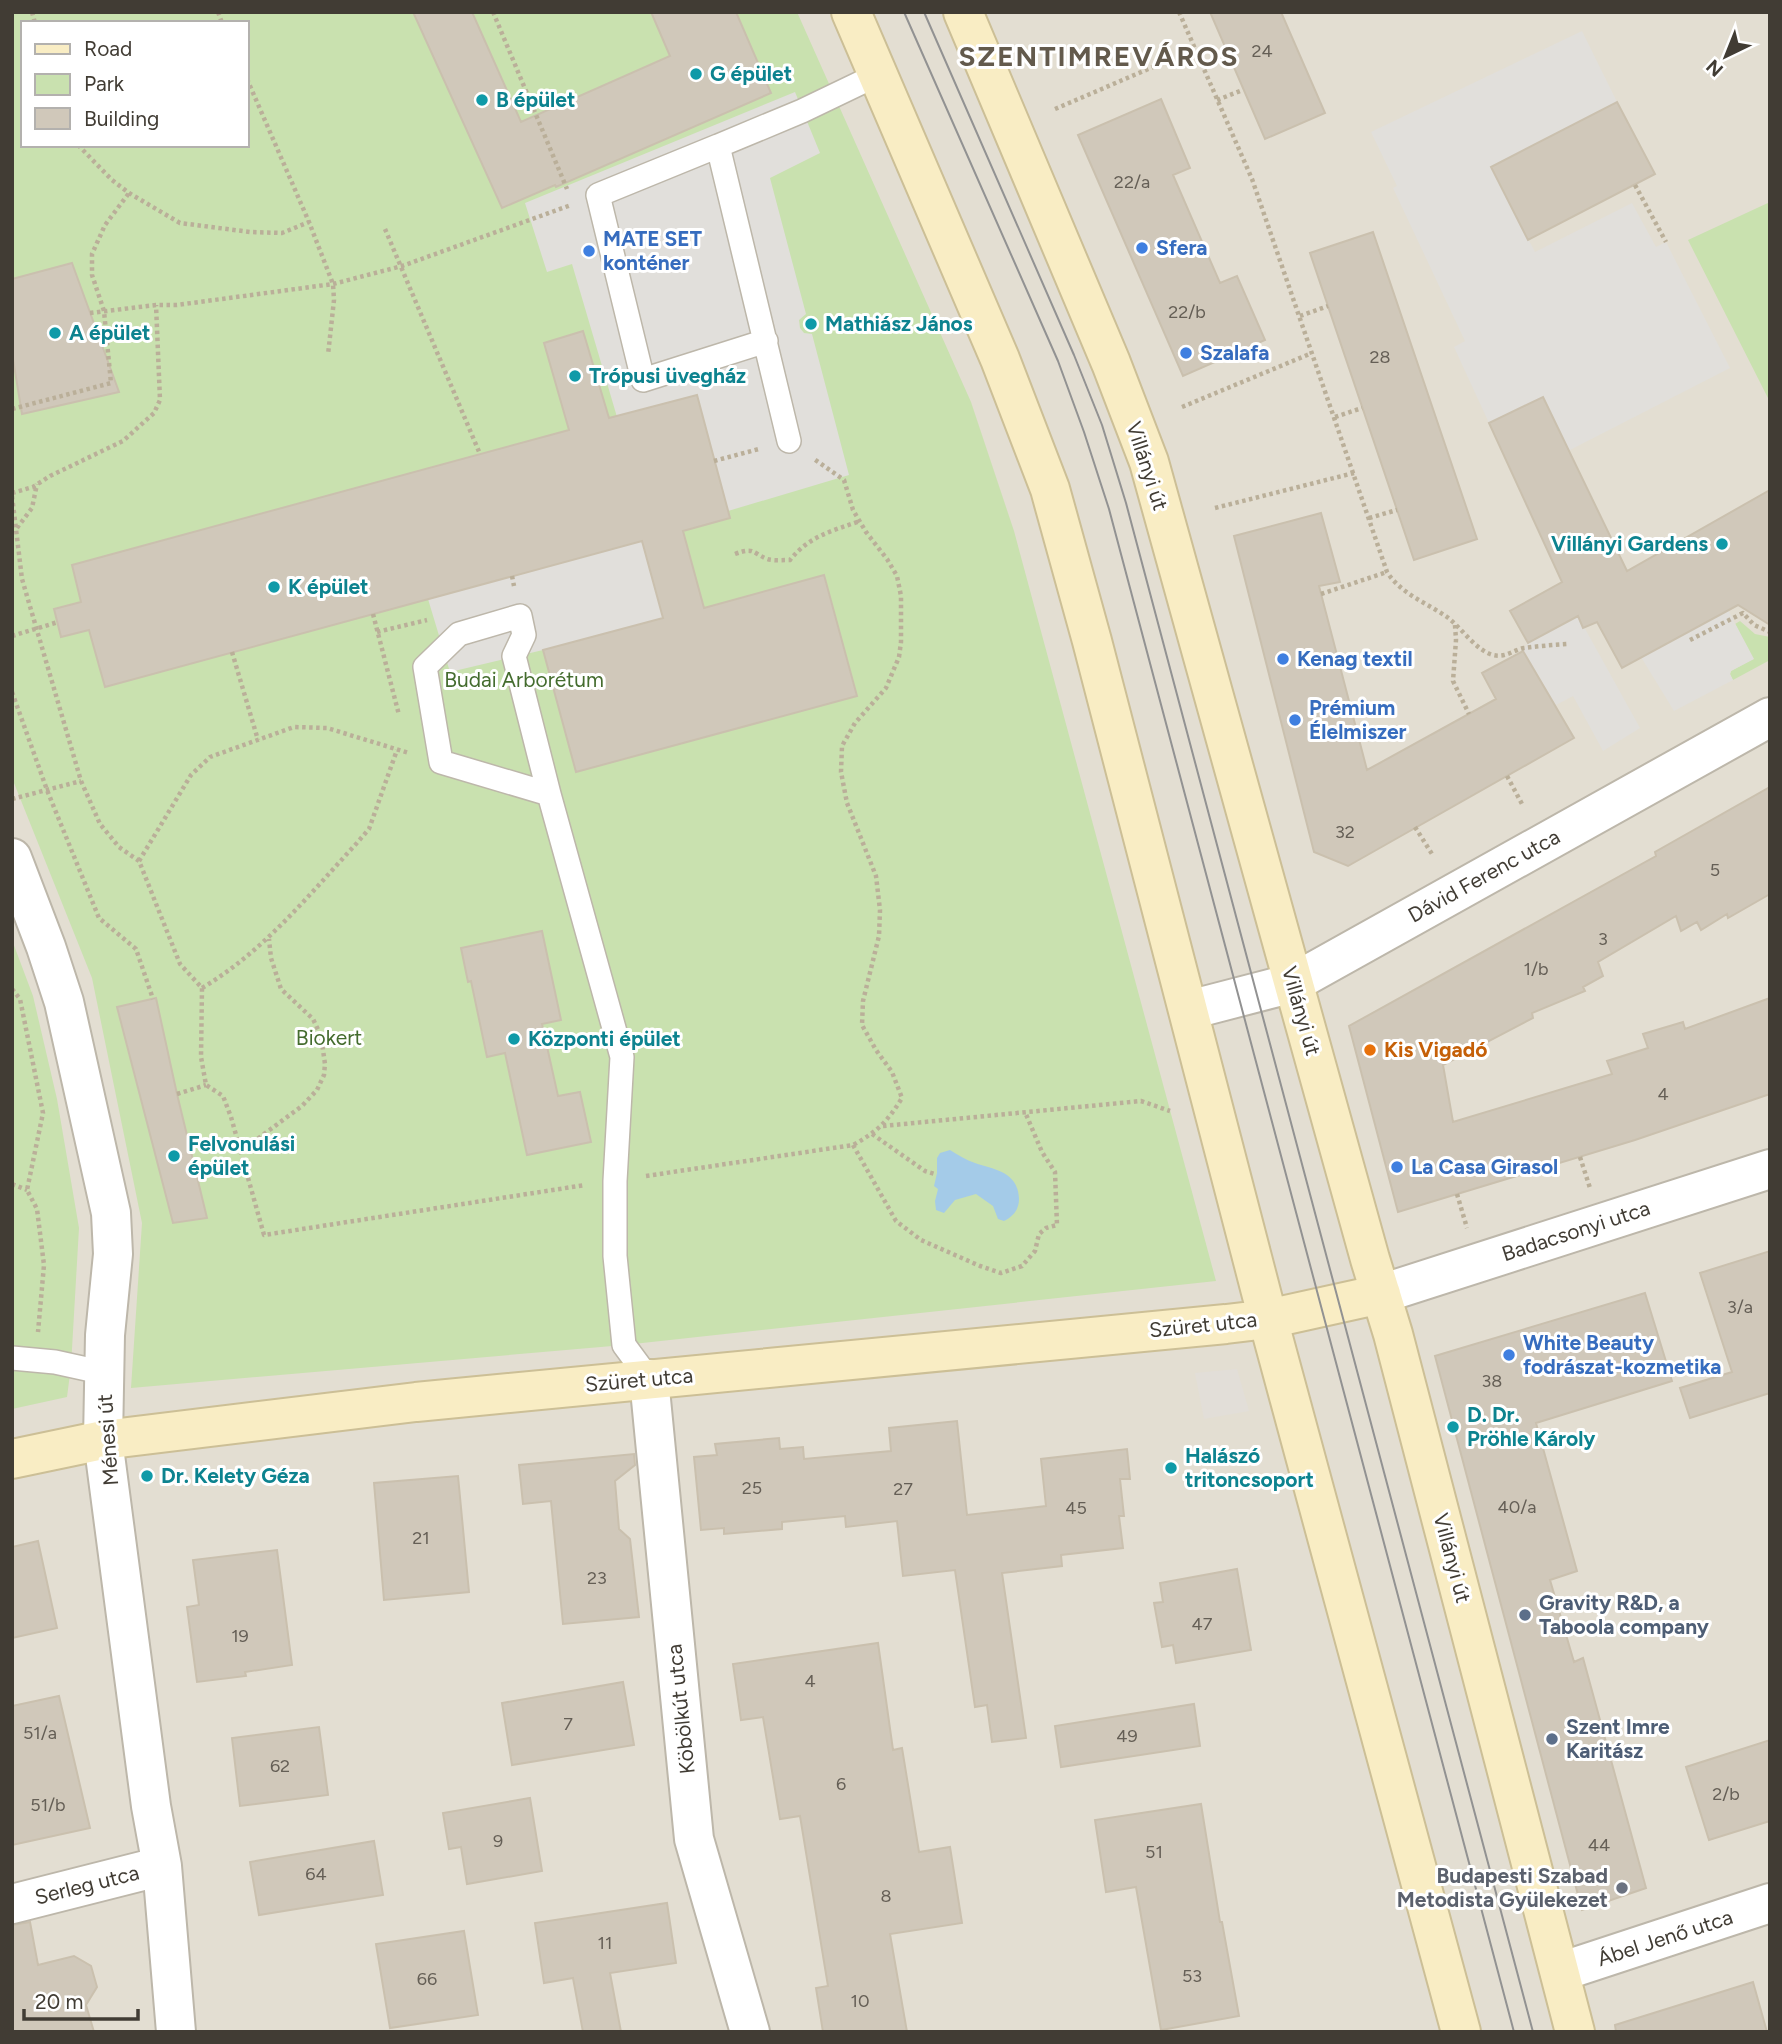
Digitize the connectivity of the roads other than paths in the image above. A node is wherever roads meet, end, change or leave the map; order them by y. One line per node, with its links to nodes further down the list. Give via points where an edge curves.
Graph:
1 (851, 12): 3 (street)
2 (962, 12): 10 (street, Villányi út, via 1149,462)
3 (879, 74): 4 (lane); 11 (street, via 1050,489)
4 (718, 146): 5 (lane); 5 (lane, via 598,195 643,380)
5 (766, 341): 6 (lane)
6 (789, 441)
7 (1770, 716): 10 (street, Dávid Ferenc utca)
8 (549, 794): 8 (lane, via 514,656 524,635 520,616 459,634 425,667 441,762); 17 (lane, via 622,1057 615,1255 624,1345)
9 (12, 858): 16 (street, Ménesi út, via 64,1002 111,1213 113,1254)
10 (1293, 983): 11 (street, Dávid Ferenc utca); 13 (street, Villányi út)
11 (1189, 1010): 14 (street)
12 (1770, 1168): 13 (street, Badacsonyi utca)
13 (1381, 1294): 14 (street, Szüret utca); 23 (street, Villányi út)
14 (1268, 1319): 17 (street, Szüret utca); 26 (street)
15 (12, 1358): 16 (lane)
16 (105, 1373): 18 (street, Ménesi út)
17 (649, 1379): 18 (street, Szüret utca); 25 (street, Köbölkút utca, via 694,1839)
18 (103, 1440): 19 (street, Szüret utca); 20 (street, Ménesi út)
19 (12, 1459)
20 (162, 1866): 22 (street, Serleg utca); 24 (street, Ménesi út)
21 (1770, 1903): 23 (street, Ábel Jenő utca)
22 (12, 1904)
23 (1560, 1972): 27 (street, Villányi út)
24 (176, 2032)
25 (750, 2032)
26 (1461, 2032)
27 (1575, 2032)

